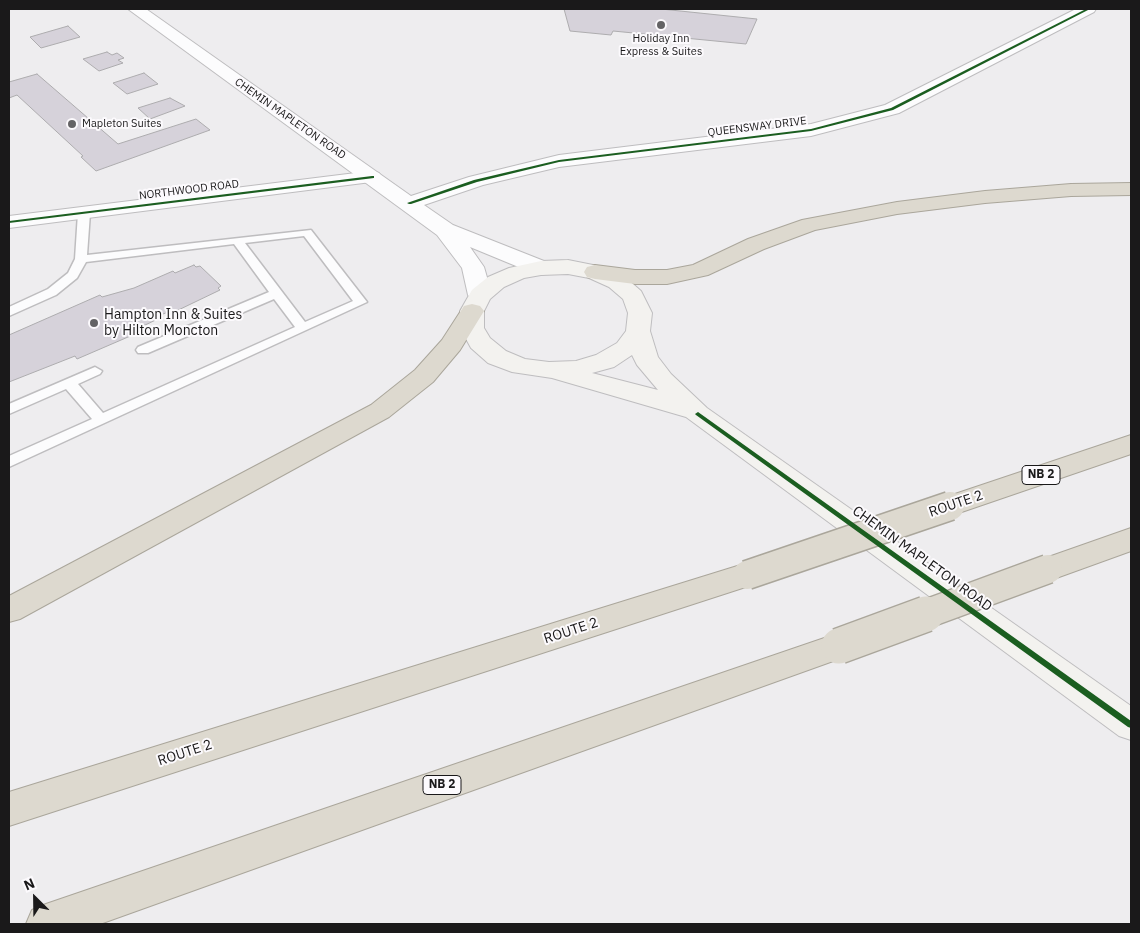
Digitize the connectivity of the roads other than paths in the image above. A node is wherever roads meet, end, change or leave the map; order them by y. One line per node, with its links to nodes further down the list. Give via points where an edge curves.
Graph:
1 (136, 9): 3 (street, CHEMIN MAPLETON ROAD)
2 (1088, 9): 5 (street, QUEENSWAY DRIVE, via 892,109 811,130 559,161 476,181)
3 (372, 177): 5 (street, CHEMIN MAPLETON ROAD); 6 (street, NORTHWOOD ROAD)
4 (1131, 189): 12 (highway, via 1071,190 897,208 810,225 756,244 700,270 667,277)
5 (409, 203): 8 (street, CHEMIN MAPLETON ROAD)
6 (84, 213): 7 (street, NORTHWOOD ROAD); 10 (lane)
7 (9, 222)
8 (445, 230): 11 (street, CHEMIN MAPLETON ROAD); 14 (street, CHEMIN MAPLETON ROAD, via 473,267)
9 (237, 240): 10 (lane); 13 (lane); 16 (lane, via 307,232 360,302)
10 (81, 259): 15 (lane, via 73,274 52,292)
11 (541, 268): 12 (main road, via 568,267); 14 (main road, via 496,282)
12 (595, 272): 17 (main road, via 617,282 633,296 640,313)
13 (277, 293): 16 (lane); 18 (lane)
14 (476, 303): 19 (main road, via 472,328 480,343 497,357 521,366); 28 (highway, via 451,345 424,376 380,411)
15 (9, 312)
16 (303, 328): 24 (lane)
17 (638, 331): 19 (main road, via 626,348 605,361 577,369); 23 (main road, CHEMIN MAPLETON ROAD, via 646,359 662,380)
18 (143, 350)
19 (549, 370): 23 (main road, CHEMIN MAPLETON ROAD, via 655,398)
20 (95, 371): 21 (lane)
21 (69, 383): 22 (lane); 24 (lane)
22 (9, 409)
23 (698, 414): 29 (main road, CHEMIN MAPLETON ROAD)
24 (101, 420): 26 (lane)
25 (1131, 444): 30 (highway, ROUTE 2 / NB 2, bridge, via 748,575)
26 (9, 462)
27 (1131, 539): 31 (highway, NB 2, bridge, via 839,646)
28 (9, 610)
29 (1131, 725)
30 (9, 809)
31 (46, 924)

